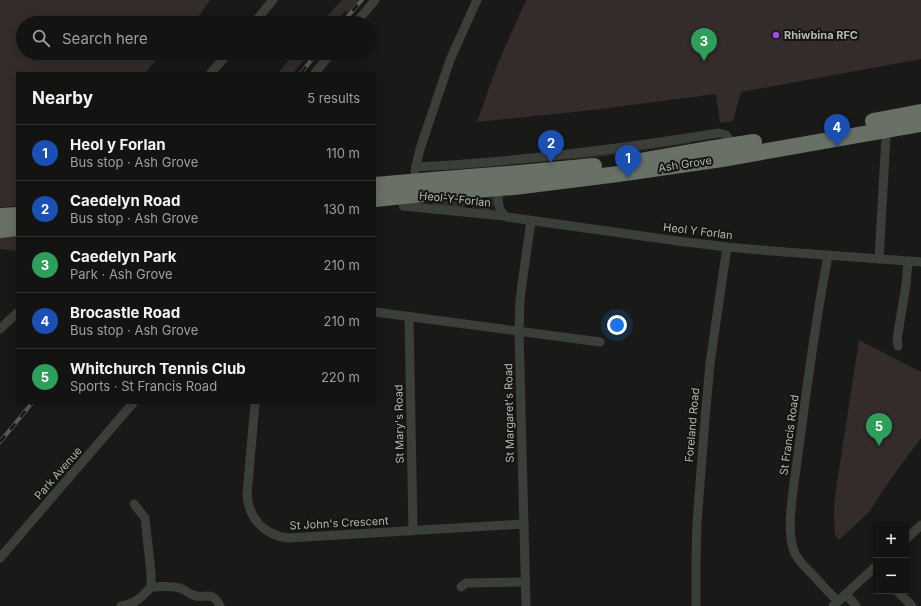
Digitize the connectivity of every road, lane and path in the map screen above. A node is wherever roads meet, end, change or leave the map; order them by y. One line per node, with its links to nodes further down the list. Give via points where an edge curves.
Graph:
1 (273, 0): 4 (street)
2 (375, 0): 5 (street)
3 (477, 0): 14 (street, via 450,60 420,149)
4 (260, 16)
5 (362, 16)
6 (222, 60): 8 (street)
7 (325, 60): 9 (street)
8 (212, 72)
9 (316, 72)
10 (921, 112): 14 (highway, Ash Grove, via 776,139 642,160)
11 (921, 124): 12 (highway, Ash Grove)
12 (885, 130): 15 (highway, Ash Grove, via 670,167); 25 (street)
13 (376, 185): 14 (highway, Ash Grove)
14 (411, 187): 15 (highway, Ash Grove); 16 (highway, Ash Grove); 19 (street, Heol-Y-Forlan)
15 (498, 188): 19 (street, via 500,210)
16 (376, 199)
17 (16, 215): 18 (highway)
18 (0, 216)
19 (504, 216): 20 (street, Heol Y Forlan)
20 (531, 221): 23 (street, Heol Y Forlan); 32 (street, St Margaret's Road, via 520,300)
21 (16, 228): 22 (highway)
22 (0, 230)
23 (727, 247): 24 (street, Heol Y Forlan); 53 (street, Foreland Road, via 708,378 697,522)
24 (828, 256): 25 (street, Heol Y Forlan); 49 (street, St Francis Road, via 793,494 791,532 792,545 797,556)
25 (879, 259): 26 (street, Heol Y Forlan)
26 (908, 261): 27 (street, Heol Y Forlan); 34 (street)
27 (921, 262)
28 (376, 312): 30 (street)
29 (16, 314): 31 (street)
30 (408, 316): 32 (street); 40 (street, St Mary's Road)
31 (0, 329)
32 (519, 331): 33 (street); 38 (street, St Margaret's Road)
33 (600, 342)
34 (898, 346)
35 (132, 404): 42 (street, Park Avenue)
36 (255, 404): 40 (street, St John's Crescent, via 247,496 254,520 261,526 275,535 288,538)
37 (134, 504): 45 (street, via 145,518)
38 (524, 524): 40 (street, St John's Crescent); 44 (street, St Margaret's Road)
39 (921, 525): 41 (street)
40 (413, 531)
41 (909, 536)
42 (0, 558)
43 (873, 570): 47 (street)
44 (525, 582): 46 (street, via 466,582); 52 (street, St Margaret's Road)
45 (151, 587): 50 (street, via 129,605); 51 (street, via 176,587 196,596 212,596)
46 (461, 587)
47 (846, 594): 49 (street); 54 (street)
48 (900, 594): 55 (street)
49 (835, 604)
50 (121, 606)
51 (220, 606)
52 (526, 606)
53 (696, 606)
54 (856, 606)
55 (912, 606)

